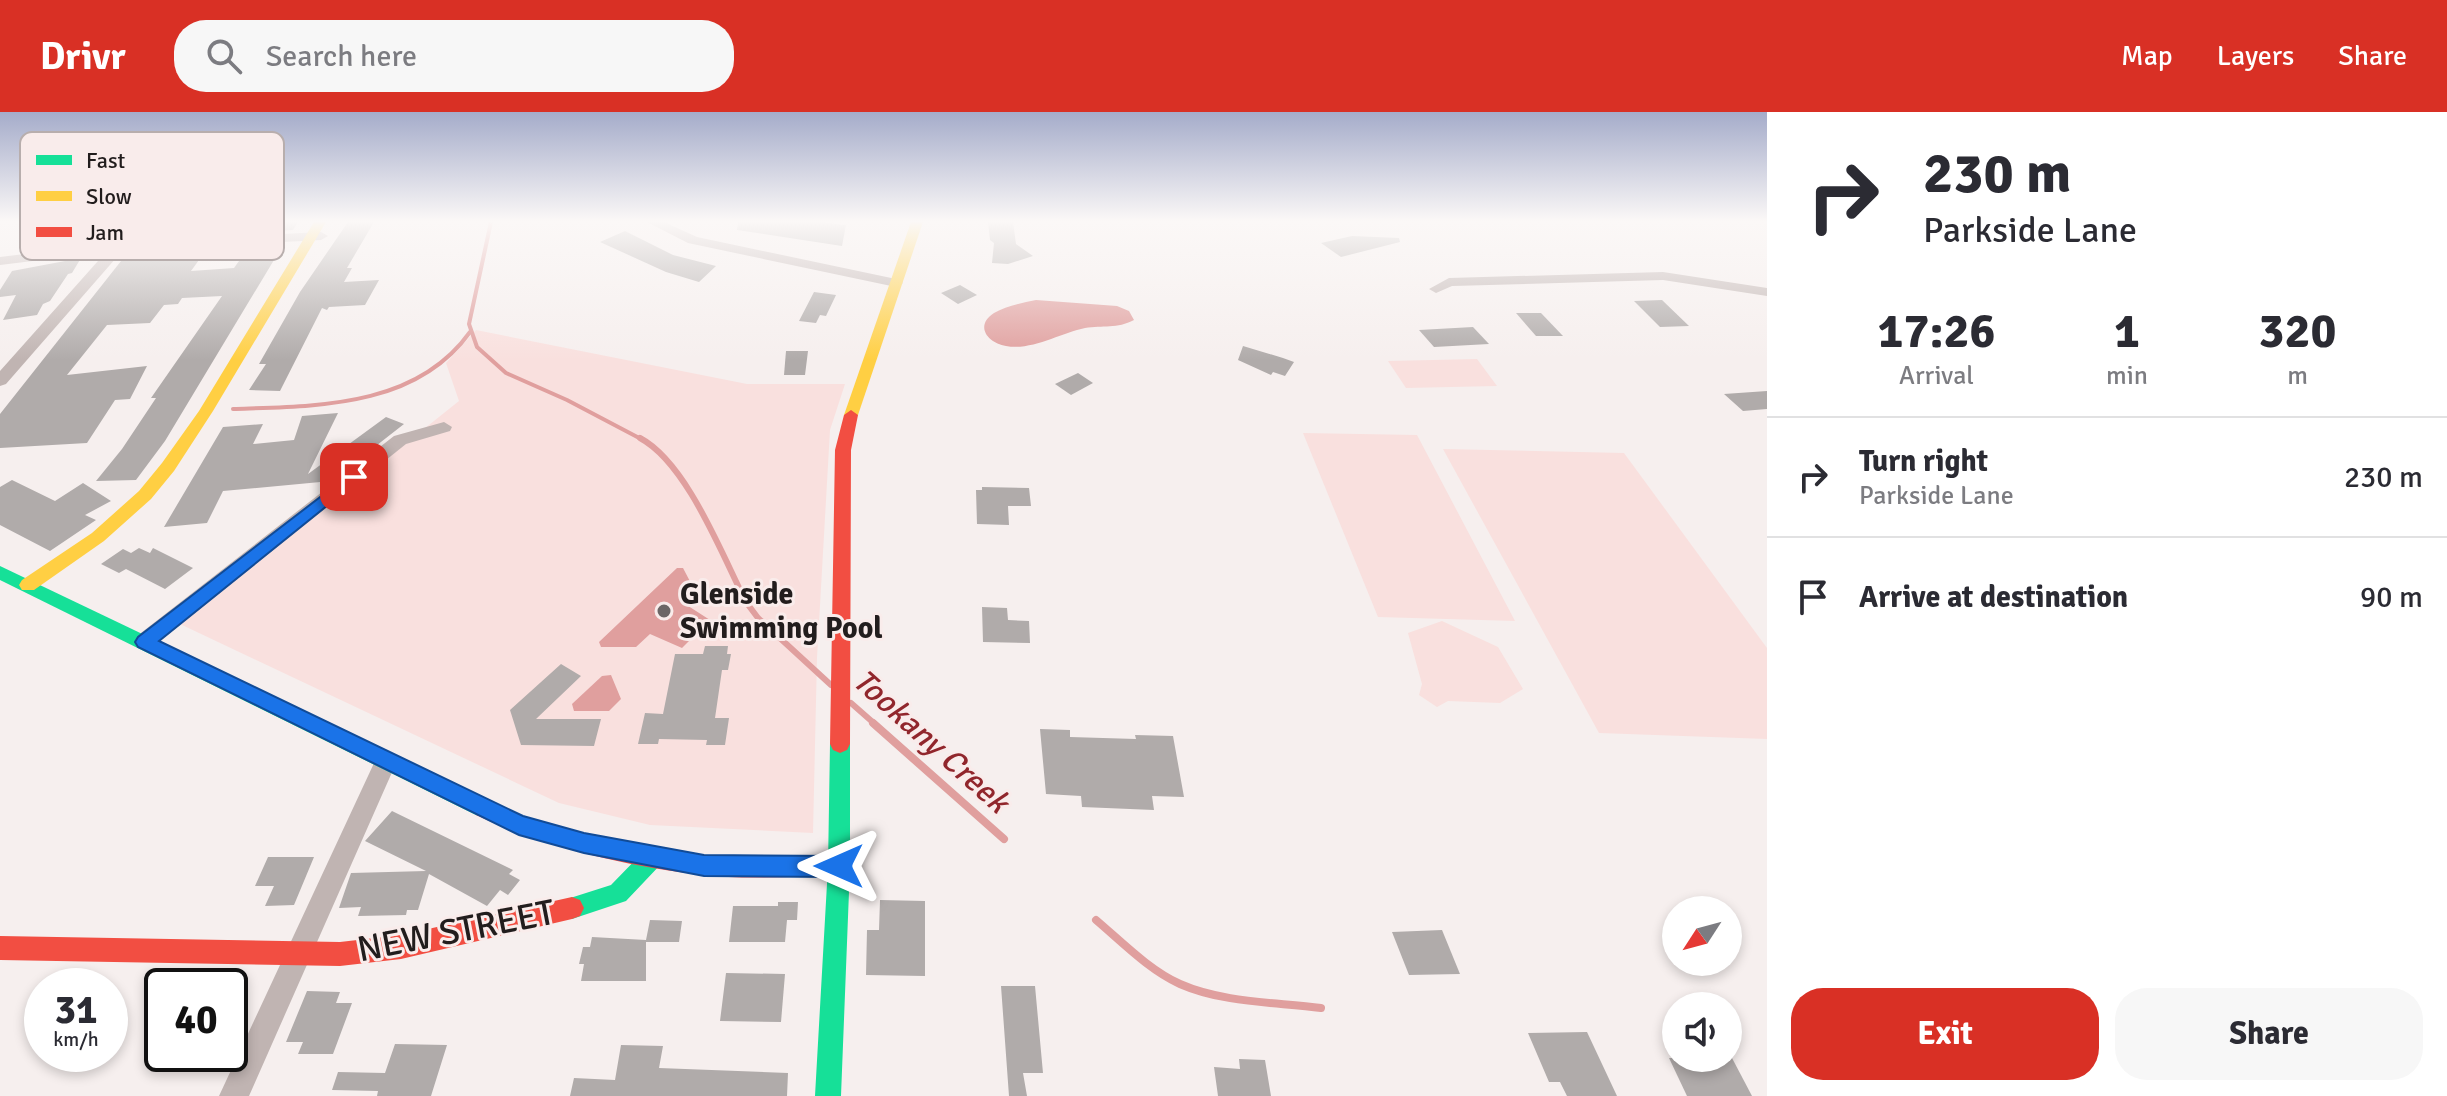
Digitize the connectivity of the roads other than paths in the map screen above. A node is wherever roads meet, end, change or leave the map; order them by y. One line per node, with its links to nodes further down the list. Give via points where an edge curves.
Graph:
1 (101, 268): 8 (street)
2 (295, 268): 11 (street, via 206,411 145,495 98,537)
3 (825, 268): 5 (street)
4 (901, 268): 5 (street)
5 (896, 283): 15 (street, via 843,450)
6 (1436, 289): 7 (street, via 1449,282 1663,276)
7 (1767, 292)
8 (0, 381)
9 (444, 427): 12 (street, via 400,440)
10 (0, 572): 11 (street)
11 (28, 585): 12 (street)
12 (144, 642): 13 (street)
13 (386, 761): 14 (street, via 519,825); 17 (street)
14 (654, 856): 15 (street, via 704,865); 17 (street, NEW STREET, via 618,893 563,912 401,947 340,954)
15 (839, 866): 19 (street)
16 (0, 948): 17 (street, NEW STREET)
17 (297, 952): 18 (street)
18 (234, 1096)
19 (828, 1096)

